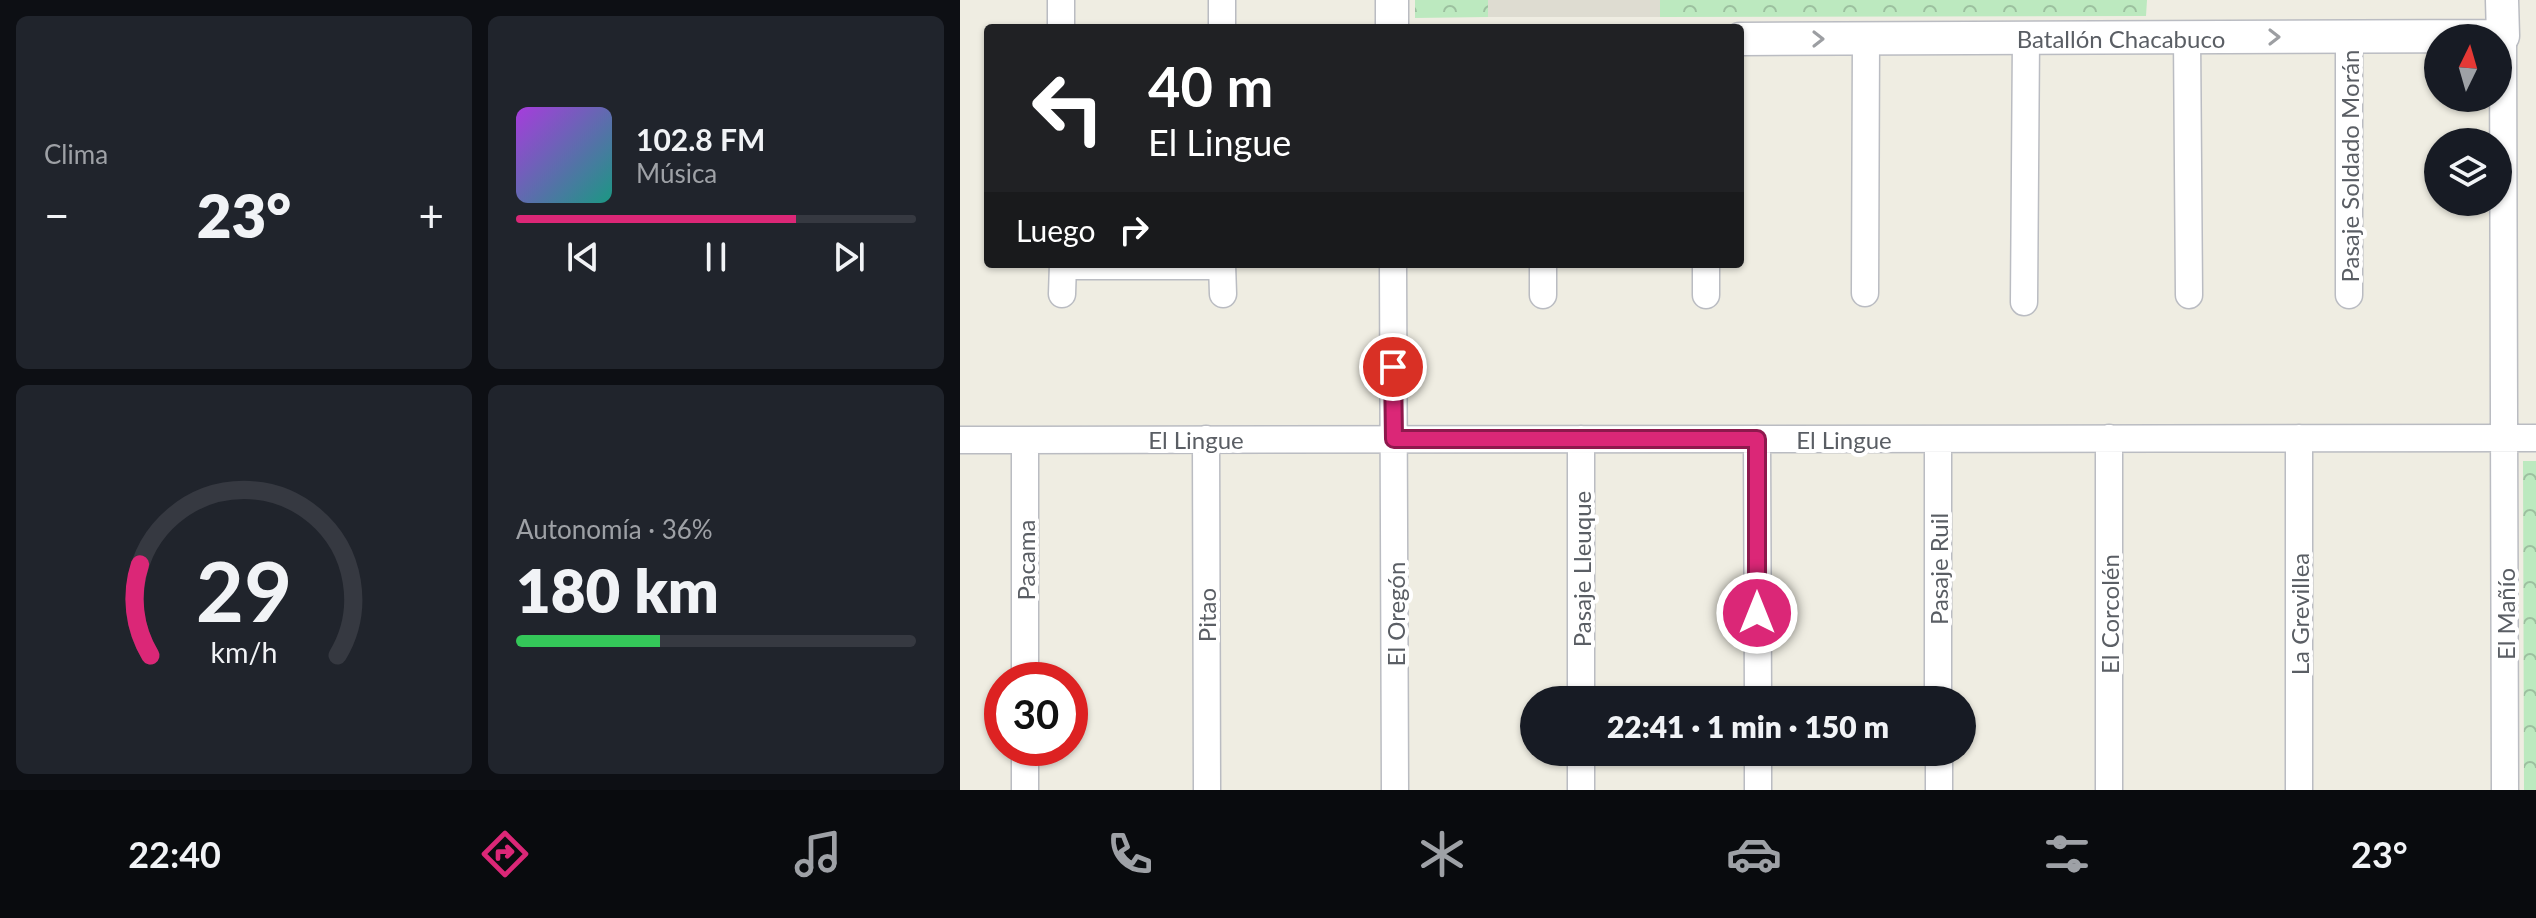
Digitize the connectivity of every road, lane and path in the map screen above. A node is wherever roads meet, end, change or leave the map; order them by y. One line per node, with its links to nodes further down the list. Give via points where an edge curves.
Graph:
1 (1061, 0): 5 (street)
2 (1222, 0): 6 (street)
3 (1392, 0): 7 (street)
4 (2502, 0): 8 (street)
5 (1061, 24)
6 (1222, 24)
7 (1392, 24)
8 (2503, 24)
9 (2187, 37): 10 (street, Batallón Chacabuco, one-way to 10); 12 (street, Batallón Chacabuco); 26 (street)
10 (2349, 37): 11 (street, Batallón Chacabuco); 27 (street, Pasaje Soldado Morán)
11 (2424, 37)
12 (2026, 38): 14 (street, Batallón Chacabuco); 28 (street)
13 (1744, 39): 14 (street, Batallón Chacabuco, one-way to 14)
14 (1866, 39): 21 (street)
15 (2503, 112): 31 (street, El Mañío)
16 (1063, 268): 22 (street)
17 (1222, 268): 23 (street)
18 (1393, 268): 34 (street, El Oregón)
19 (1543, 268): 24 (street)
20 (1706, 268): 25 (street)
21 (1865, 293)
22 (1062, 294)
23 (1223, 294)
24 (1543, 295)
25 (1706, 295)
26 (2189, 295)
27 (2349, 295)
28 (2024, 302)
29 (2109, 438): 30 (street, El Lingue); 37 (street, El Lingue); 54 (street, El Corcolén)
30 (2299, 438): 31 (street, El Lingue); 55 (street, La Grevillea)
31 (2504, 438): 32 (street, El Lingue); 56 (street, El Mañío)
32 (2536, 438)
33 (1206, 439): 34 (street, El Lingue); 39 (street, El Lingue); 49 (street, Pitao)
34 (1394, 439): 35 (street, El Lingue); 50 (street, El Oregón)
35 (1581, 439): 36 (street, El Lingue); 41 (street, Pasaje Lleuque)
36 (1757, 439): 37 (street, El Lingue); 42 (street)
37 (1938, 439): 43 (street, Pasaje Ruil)
38 (960, 440): 39 (street, El Lingue)
39 (1025, 440): 40 (street, Pacama)
40 (1025, 662)
41 (1581, 686)
42 (1758, 686)
43 (1938, 686)
44 (1025, 766): 48 (street)
45 (1581, 766): 51 (street)
46 (1758, 766): 52 (street)
47 (1939, 766): 53 (street)
48 (1025, 790)
49 (1207, 790)
50 (1395, 790)
51 (1581, 790)
52 (1758, 790)
53 (1939, 790)
54 (2109, 790)
55 (2299, 790)
56 (2505, 790)

